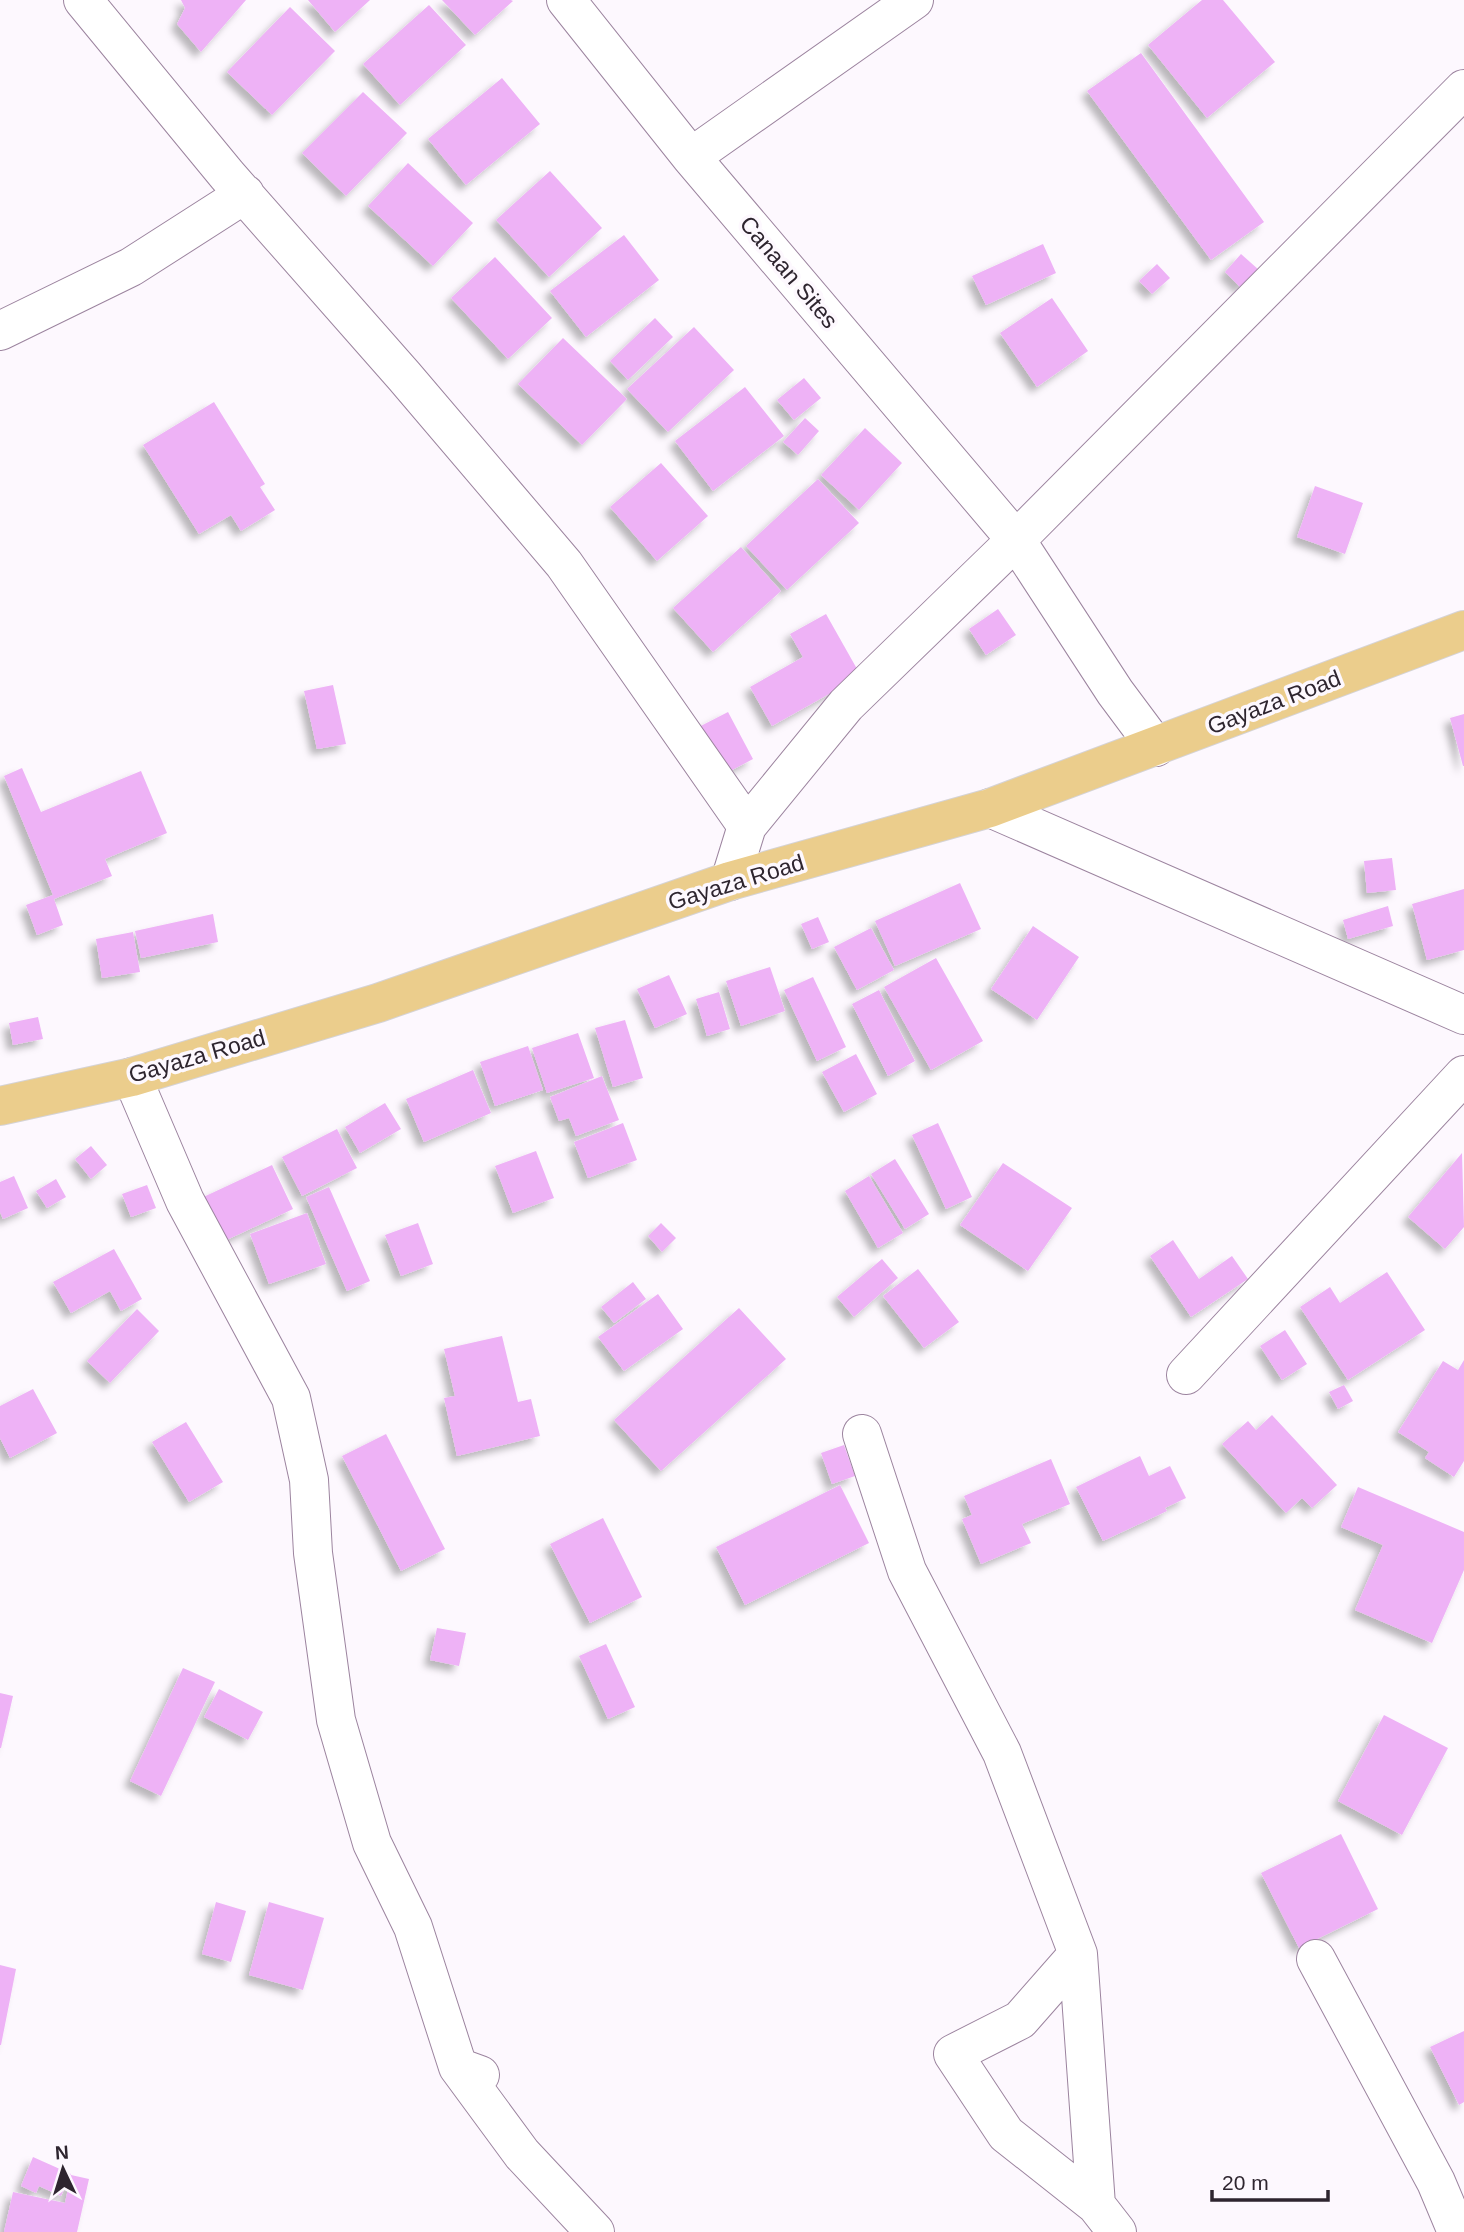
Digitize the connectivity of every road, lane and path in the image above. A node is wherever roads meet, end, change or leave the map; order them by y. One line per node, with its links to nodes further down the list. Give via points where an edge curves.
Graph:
1 (83, 0): 6 (street)
2 (566, 0): 5 (street, Canaan Sites)
3 (914, 0): 5 (street)
4 (1464, 89): 8 (street)
5 (691, 158): 8 (street, Canaan Sites)
6 (245, 194): 7 (street, via 131,267); 12 (street, via 564,564)
7 (0, 331)
8 (1016, 540): 10 (street, Canaan Sites); 12 (street, via 846,705)
9 (1464, 630): 10 (main road, Gayaza Road)
10 (1156, 747): 11 (main road, Gayaza Road)
11 (990, 808): 13 (main road, Gayaza Road); 14 (street)
12 (747, 826): 13 (street)
13 (730, 881): 16 (main road, Gayaza Road, via 378,1003)
14 (1464, 1015)
15 (1464, 1075): 18 (street)
16 (132, 1077): 17 (main road, Gayaza Road); 23 (street, via 185,1201 291,1398 309,1480 313,1553 336,1720 372,1843 413,1927 469,2071 522,2154)
17 (0, 1106)
18 (1186, 1375)
19 (862, 1434): 20 (street, via 907,1571 1002,1753)
20 (1078, 1954): 22 (street); 22 (street, via 1020,2020 953,2054 1006,2134)
21 (1316, 1959): 24 (street, via 1436,2182)
22 (1106, 2219)
23 (596, 2232)
24 (1457, 2232)

